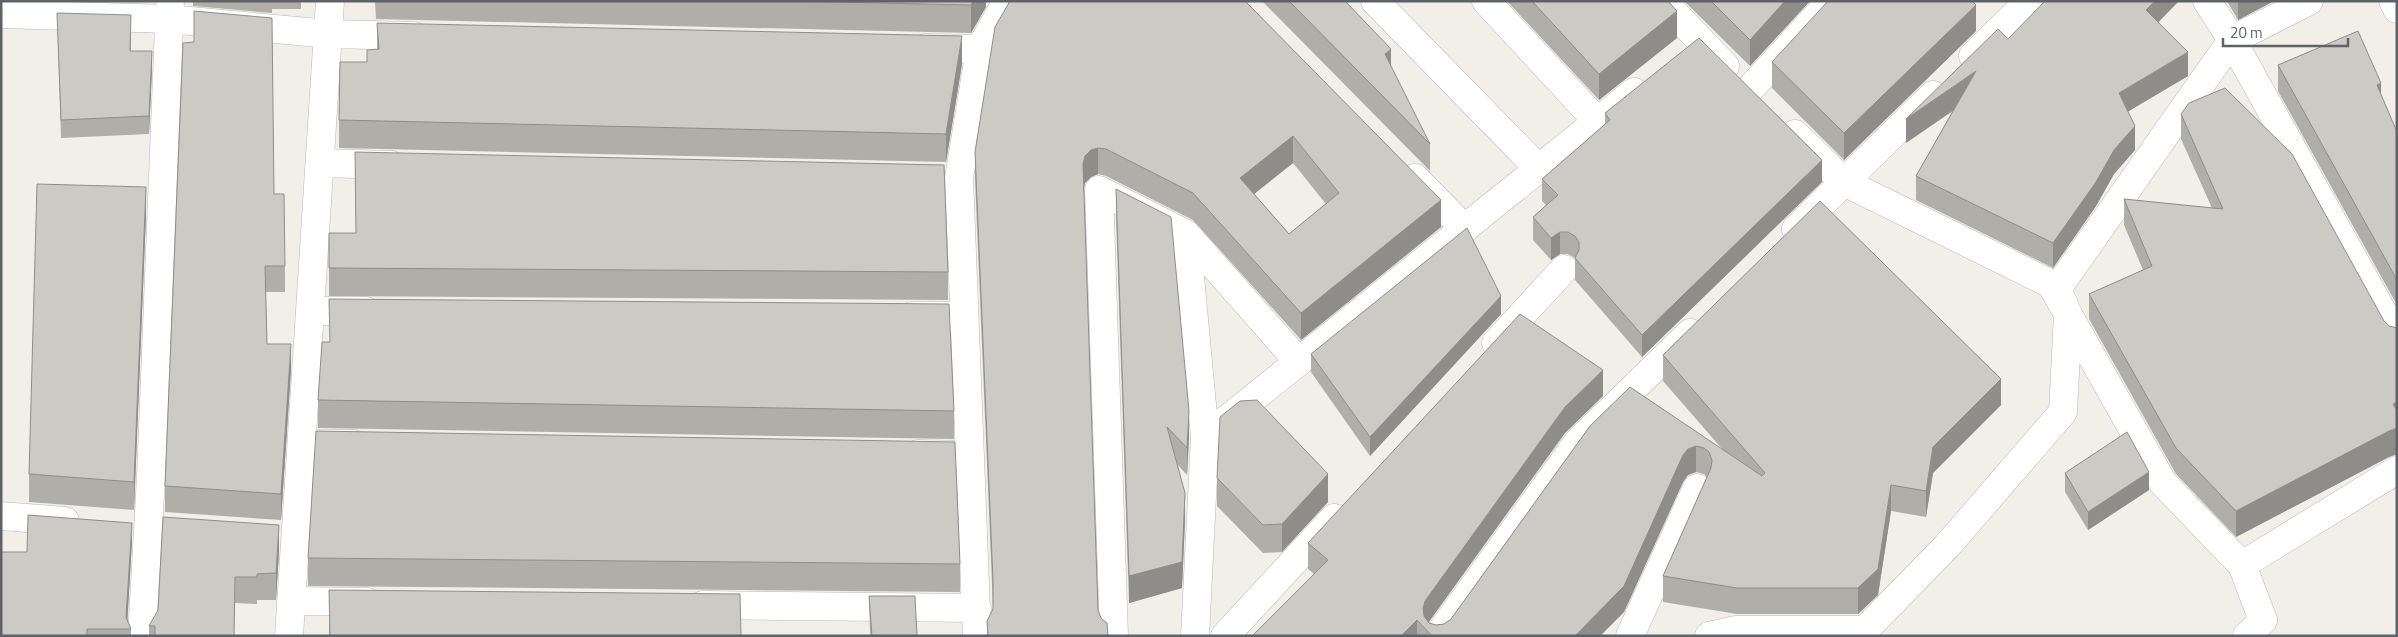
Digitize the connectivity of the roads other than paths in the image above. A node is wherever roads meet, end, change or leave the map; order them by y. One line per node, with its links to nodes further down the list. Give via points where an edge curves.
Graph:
1 (330, 1): 14 (street)
2 (1007, 1): 19 (street)
3 (1374, 1): 27 (street)
4 (1486, 1): 23 (street)
5 (1831, 1): 22 (street)
6 (2029, 1): 28 (street)
7 (2208, 1): 17 (street)
8 (2309, 1): 17 (street)
9 (2392, 1): 10 (street)
10 (2397, 9)
11 (169, 10): 13 (street); 14 (street); 53 (street)
12 (1674, 13): 16 (street)
13 (1, 14)
14 (328, 34): 15 (street); 25 (street)
15 (437, 36)
16 (1699, 40): 20 (street); 22 (street)
17 (2232, 40): 36 (street, via 2057,289); 39 (street)
18 (902, 48): 19 (street)
19 (980, 49): 38 (street, via 949,178)
20 (1677, 57)
21 (1655, 75): 23 (street)
22 (1749, 90): 28 (street)
23 (1597, 122): 27 (street)
24 (1394, 157): 29 (street)
25 (320, 163): 26 (street); 33 (street)
26 (420, 166)
27 (1539, 169): 29 (street)
28 (1844, 182): 31 (street); 36 (street, via 2051,284)
29 (1464, 228): 40 (street)
30 (1186, 234): 40 (street); 42 (street); 66 (street, via 1099,190)
31 (1781, 244)
32 (1564, 269): 41 (street)
33 (310, 311): 34 (street); 43 (street)
34 (389, 312)
35 (1711, 312): 69 (street, via 1578,442)
36 (2068, 314): 57 (street, via 2164,482); 71 (street, via 2063,412 1947,546 1865,630 1736,630)
37 (884, 316): 38 (street)
38 (963, 316): 46 (street)
39 (2397, 338)
40 (1299, 362): 42 (street)
41 (1476, 364)
42 (1205, 438): 67 (street)
43 (302, 443): 44 (street); 56 (street)
44 (381, 444)
45 (890, 454): 46 (street)
46 (970, 455): 61 (street)
47 (2397, 470): 57 (street)
48 (1697, 488): 70 (street)
49 (1354, 496): 68 (street)
50 (1, 516): 51 (street)
51 (90, 523)
52 (119, 525): 53 (street)
53 (148, 527): 54 (street); 63 (street)
54 (178, 529)
55 (266, 535): 56 (street)
56 (296, 537): 58 (street)
57 (2242, 565): 62 (street)
58 (291, 601): 59 (street); 64 (street)
59 (390, 602)
60 (679, 605): 61 (street)
61 (977, 608): 65 (street)
62 (2257, 631)
63 (142, 636)
64 (289, 636)
65 (977, 636)
66 (1114, 636)
67 (1195, 636)
68 (1225, 636)
69 (1438, 636)
70 (1630, 636)
71 (1709, 636)

